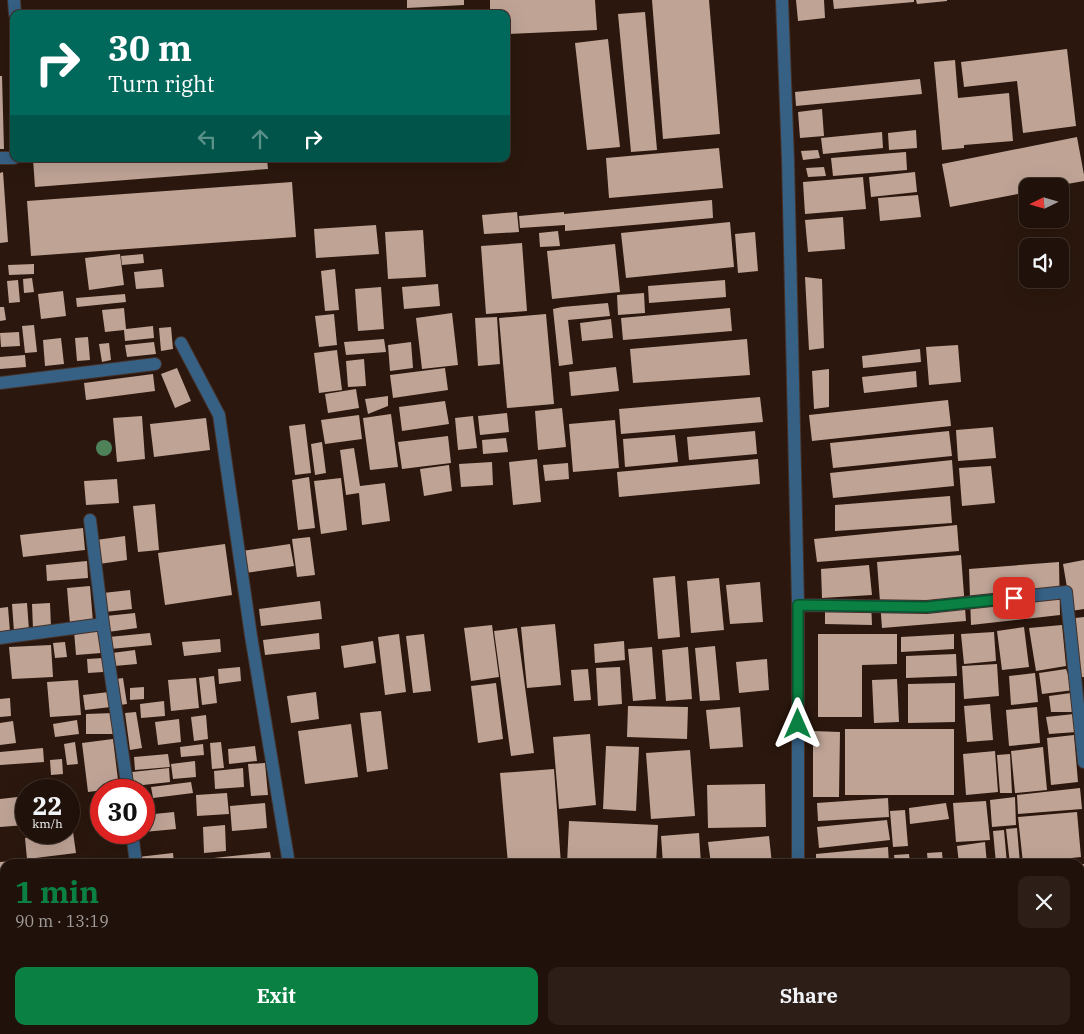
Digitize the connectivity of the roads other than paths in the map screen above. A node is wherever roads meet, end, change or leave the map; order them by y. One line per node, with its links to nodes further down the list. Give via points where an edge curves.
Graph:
1 (782, 0): 6 (street)
2 (181, 343): 13 (street, via 219,415)
3 (155, 364): 4 (street)
4 (0, 383)
5 (90, 520): 7 (street)
6 (798, 605): 9 (street, via 926,607 1066,592); 14 (street)
7 (103, 624): 8 (street); 10 (street)
8 (0, 638)
9 (1084, 762)
10 (126, 779)
11 (134, 844): 12 (street)
12 (135, 859)
13 (288, 859)
14 (798, 859)

